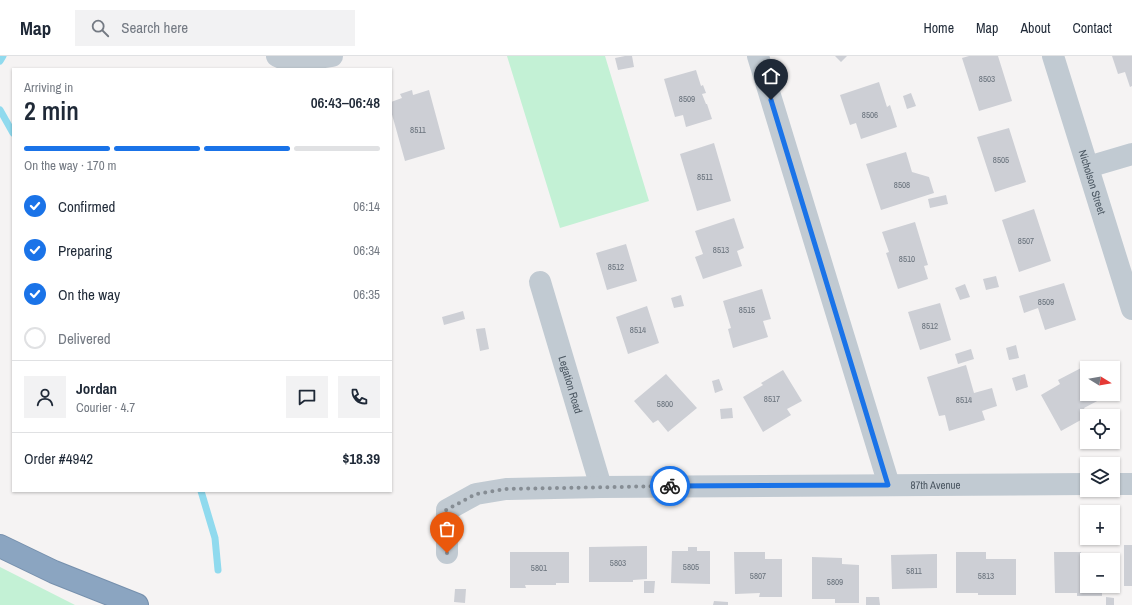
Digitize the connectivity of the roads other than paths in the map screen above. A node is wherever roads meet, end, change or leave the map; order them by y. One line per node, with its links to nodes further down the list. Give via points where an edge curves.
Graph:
1 (277, 56): 2 (street, via 288,61)
2 (332, 56)
3 (758, 56): 12 (street)
4 (1053, 56): 6 (street, Nicholson Street)
5 (1132, 154): 6 (street)
6 (1088, 167): 8 (street, Nicholson Street)
7 (540, 282): 13 (street, Legation Road)
8 (1132, 309)
9 (1080, 484): 12 (street, 87th Avenue)
10 (1120, 484): 11 (street)
11 (1132, 484)
12 (888, 485): 13 (street, 87th Avenue)
13 (600, 487): 15 (street, 87th Avenue, via 506,489 476,494 446,510)
14 (0, 546): 16 (highway, via 54,572)
15 (447, 553)
16 (138, 605)

